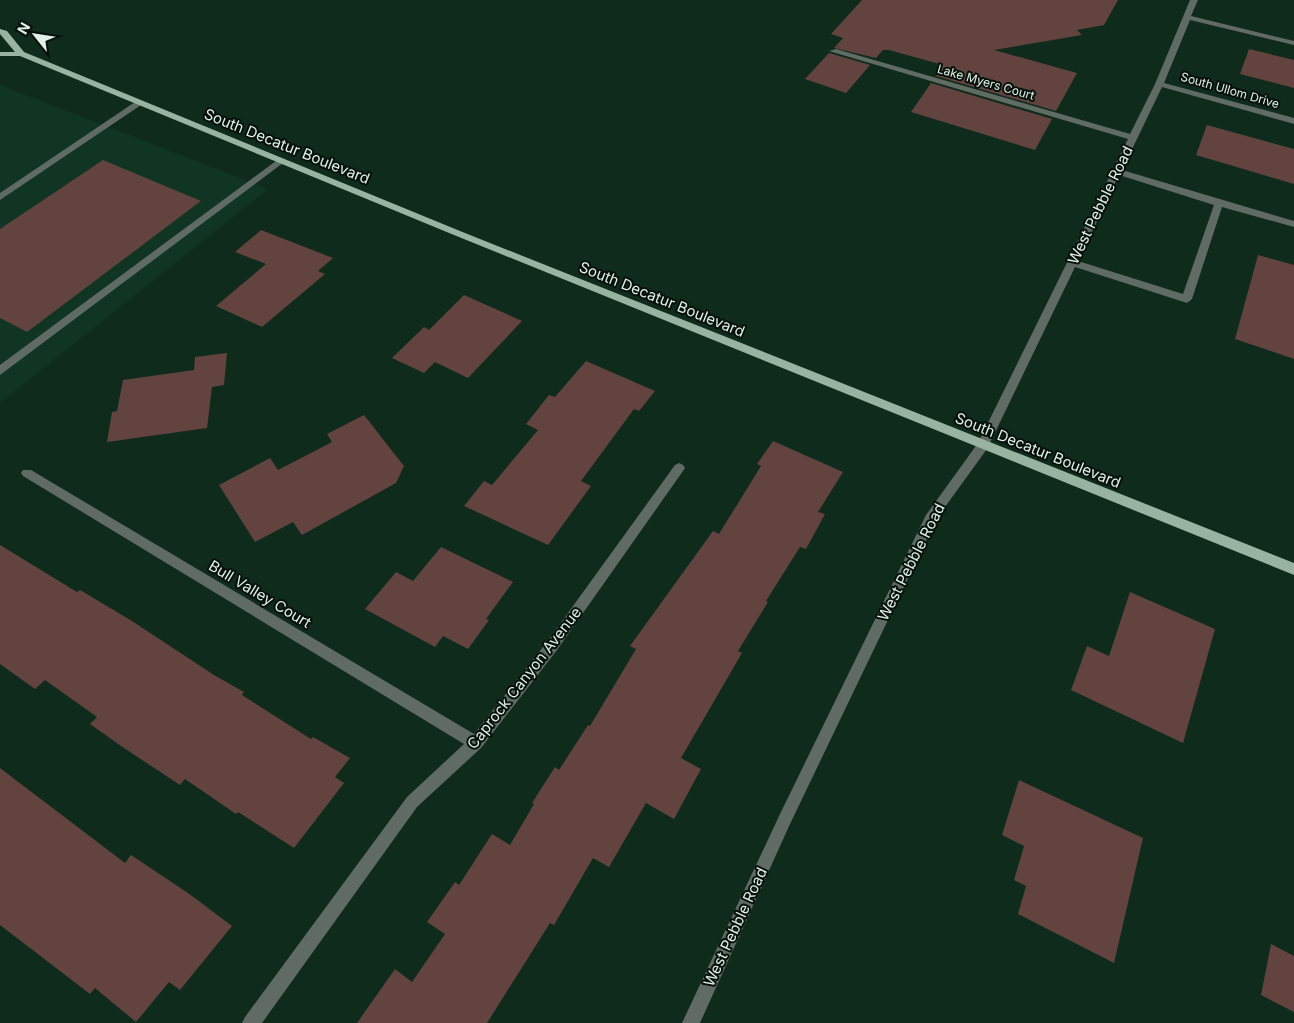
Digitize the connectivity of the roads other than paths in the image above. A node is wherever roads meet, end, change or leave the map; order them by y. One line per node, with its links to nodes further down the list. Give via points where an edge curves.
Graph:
1 (1194, 0): 2 (street, West Pebble Road)
2 (1187, 17): 4 (street); 8 (street, West Pebble Road)
3 (0, 31): 7 (main road, South Decatur Boulevard)
4 (1294, 43)
5 (833, 51): 11 (street, Lake Myers Court)
6 (0, 54): 7 (main road, South Decatur Boulevard)
7 (21, 54): 9 (main road, South Decatur Boulevard)
8 (1159, 84): 10 (street, South Ullom Drive); 11 (street, West Pebble Road)
9 (138, 103): 12 (main road, South Decatur Boulevard); 14 (street)
10 (1294, 121)
11 (1132, 137): 13 (street, West Pebble Road)
12 (280, 161): 18 (street); 19 (main road, South Decatur Boulevard)
13 (1116, 172): 15 (street); 17 (street, West Pebble Road)
14 (0, 197)
15 (1219, 203): 16 (street); 17 (street, via 1187,299)
16 (1294, 224)
17 (1072, 263): 19 (street, West Pebble Road)
18 (1, 369)
19 (983, 446): 22 (main road, South Decatur Boulevard); 25 (street, West Pebble Road, via 932,515)
20 (679, 468): 23 (street, Caprock Canyon Avenue, via 552,646)
21 (27, 473): 23 (street, Bull Valley Court)
22 (1294, 569)
23 (476, 742): 24 (street, Caprock Canyon Avenue, via 412,802)
24 (251, 1023)
25 (691, 1023)

